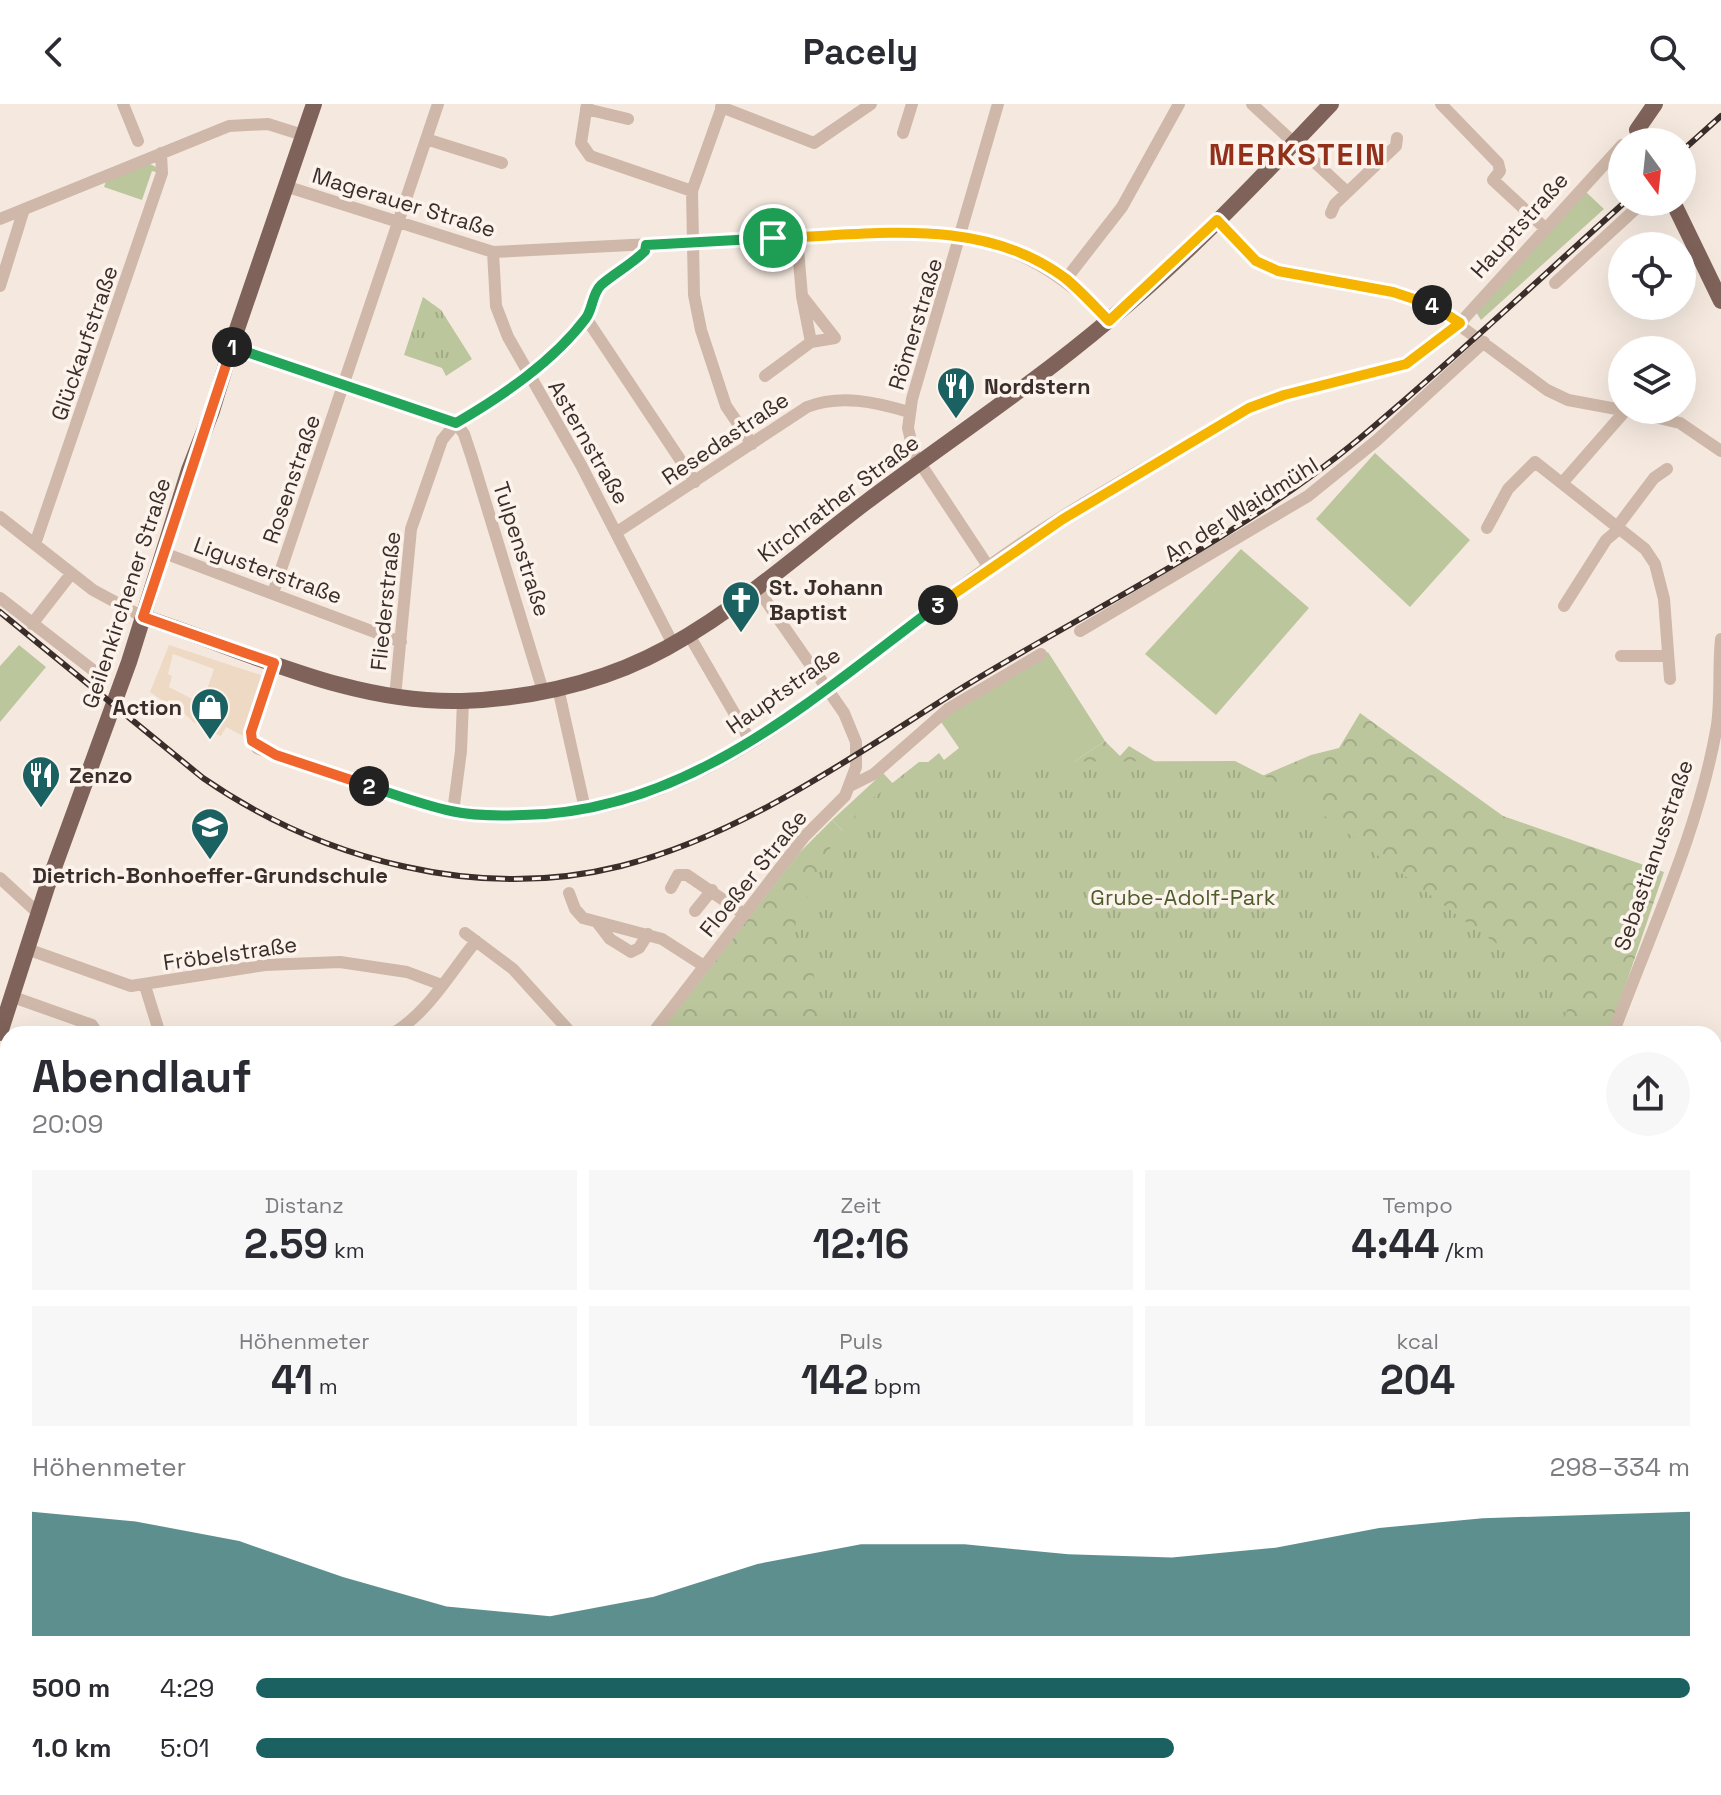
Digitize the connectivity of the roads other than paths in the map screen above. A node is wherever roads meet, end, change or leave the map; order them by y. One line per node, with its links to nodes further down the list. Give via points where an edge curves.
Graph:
1 (123, 104): 20 (street)
2 (314, 104): 17 (main road, Geilenkirchener Straße)
3 (438, 104): 19 (street, Rosenstraße)
4 (871, 104): 13 (street, via 822,140 806,141)
5 (912, 104): 16 (street)
6 (998, 104): 36 (street, Römerstraße)
7 (1179, 104): 42 (street, via 1122,207)
8 (1252, 104): 21 (street)
9 (1331, 104): 21 (main road, Kirchrather Straße)
10 (1441, 104): 35 (street, via 1498,163 1500,171 1493,180)
11 (1655, 104): 15 (main road, Hauptstraße)
12 (586, 106): 14 (street); 26 (street, via 581,143 590,156)
13 (722, 106): 26 (street)
14 (628, 119)
15 (1640, 128)
16 (903, 133)
17 (303, 135): 22 (street, via 246,123); 25 (main road, Geilenkirchener Straße)
18 (1397, 138): 27 (street, via 1396,146)
19 (426, 139): 23 (street); 34 (street, Rosenstraße)
20 (138, 141)
21 (1294, 143): 27 (street); 33 (main road, Kirchrather Straße)
22 (161, 153): 28 (street); 71 (street, Glückaufstraße, via 162,173)
23 (502, 163)
24 (1608, 165): 35 (street, Hauptstraße)
25 (285, 186): 34 (street, Magerauer Straße); 52 (main road, Geilenkirchener Straße)
26 (692, 191): 38 (street)
27 (1347, 192): 29 (street)
28 (24, 209): 32 (street); 44 (street)
29 (1331, 213)
30 (1628, 216): 43 (street)
31 (1681, 216): 41 (main road)
32 (0, 219)
33 (1217, 220): 48 (main road, Kirchrather Straße); 49 (street, via 1256,261 1278,271 1393,292 1432,305)
34 (396, 223): 40 (street, Magerauer Straße); 55 (street, Rosenstraße)
35 (1546, 229): 49 (street, Hauptstraße)
36 (962, 236): 37 (street, Magerauer Straße, via 905,231); 42 (street, Magerauer Straße, via 1020,255); 57 (street, Römerstraße)
37 (797, 238): 38 (street, Magerauer Straße); 45 (street)
38 (692, 242): 39 (street, Magerauer Straße); 61 (street, via 701,330 726,406)
39 (646, 245): 40 (street, Magerauer Straße); 47 (street, via 637,260 599,287)
40 (493, 252): 53 (street, Asternstraße, via 496,306)
41 (1717, 277): 46 (main road)
42 (1066, 279): 48 (street, Magerauer Straße)
43 (1555, 283)
44 (0, 286)
45 (802, 296): 50 (street); 50 (street, via 835,338)
46 (1721, 301)
47 (586, 318): 53 (street); 65 (street)
48 (1109, 321): 63 (main road, Kirchrather Straße)
49 (1460, 323): 51 (street); 73 (street, Hauptstraße, via 1406,364 1249,408)
50 (811, 342): 54 (street)
51 (1484, 342): 56 (street, via 1529,379 1568,400); 81 (street, An der Waidmühl, via 1308,496)
52 (232, 347): 55 (street); 72 (main road, Geilenkirchener Straße)
53 (527, 373): 58 (street, via 503,395); 70 (street, Asternstraße)
54 (765, 376)
55 (344, 383): 58 (street); 76 (street, Rosenstraße)
56 (1608, 407)
57 (909, 412): 61 (street, Resedastraße, via 874,402 822,401); 63 (street, Römerstraße, via 909,440)
58 (456, 423): 84 (street, Fliederstraße, via 442,440 411,529); 93 (street, Tulpenstraße)
59 (1612, 424): 66 (street)
60 (1681, 424): 62 (street)
61 (752, 444): 65 (street, Resedastraße)
62 (1721, 451)
63 (918, 463): 73 (street); 75 (main road, Kirchrather Straße)
64 (1667, 469): 69 (street, via 1654,478)
65 (695, 482): 70 (street, Resedastraße)
66 (1563, 482): 68 (street, via 1535,462 1508,489); 69 (street)
67 (0, 517): 71 (street)
68 (1487, 528)
69 (1618, 528): 78 (street); 88 (street, via 1645,549 1661,579)
70 (617, 532): 85 (street, Asternstraße)
71 (35, 544): 74 (street)
72 (164, 553): 76 (street, Ligusterstraße); 79 (main road, Geilenkirchener Straße)
73 (988, 566): 92 (street, Hauptstraße)
74 (71, 574): 79 (street); 80 (street)
75 (757, 588): 82 (main road, Kirchrather Straße); 92 (street)
76 (273, 593): 84 (street, Ligusterstraße)
77 (0, 598): 80 (street)
78 (1564, 606)
79 (143, 617): 89 (main road, Kirchrather Straße); 105 (main road, Geilenkirchener Straße)
80 (32, 624): 90 (street)
81 (1080, 631)
82 (689, 635): 85 (main road, Kirchrather Straße); 96 (street)
83 (1721, 639): 122 (street, Sebastianusstraße, via 1717,725 1708,764)
84 (401, 642): 94 (street, Fliederstraße)
85 (673, 644): 93 (main road, Kirchrather Straße, via 606,675)
86 (1041, 654): 97 (street, via 948,709 874,774)
87 (1621, 656): 88 (street)
88 (1665, 656): 91 (street, via 1670,659)
89 (274, 663): 94 (main road, Kirchrather Straße); 99 (street, Hauptstraße, via 252,741 276,755)
90 (98, 674)
91 (1670, 679)
92 (828, 687): 96 (street, Hauptstraße); 97 (street, via 856,742)
93 (551, 689): 95 (main road, Kirchrather Straße); 98 (street, Tulpenstraße)
94 (395, 697): 95 (main road, Kirchrather Straße)
95 (463, 701): 99 (street)
96 (751, 742): 98 (street, Hauptstraße, via 651,792)
97 (850, 786): 106 (street, Floeßer Straße)
98 (585, 809): 99 (street, Hauptstraße, via 552,815)
99 (453, 812)
100 (0, 878): 105 (street)
101 (671, 888): 102 (street, via 683,874)
102 (712, 890): 104 (street); 106 (street)
103 (569, 893): 107 (street, via 578,914)
104 (695, 911)
105 (38, 913): 111 (main road, Geilenkirchener Straße)
106 (744, 914): 112 (street, Floeßer Straße)
107 (597, 922): 109 (street); 109 (street, via 610,939 631,952)
108 (465, 933): 110 (street)
109 (648, 934): 112 (street)
110 (476, 941): 113 (street); 120 (street, via 538,993)
111 (27, 949): 114 (street, Fröbelstraße, via 109,979); 115 (main road, Geilenkirchener Straße)
112 (704, 966): 121 (street, Floeßer Straße)
113 (442, 985): 114 (street, Fröbelstraße, via 394,969 340,962 265,965); 119 (street)
114 (145, 986): 118 (street)
115 (13, 997): 116 (main road, Geilenkirchener Straße); 117 (street)
116 (3, 1026)
117 (93, 1026)
118 (158, 1026)
119 (404, 1026)
120 (565, 1026)
121 (658, 1026)
122 (1616, 1026)

